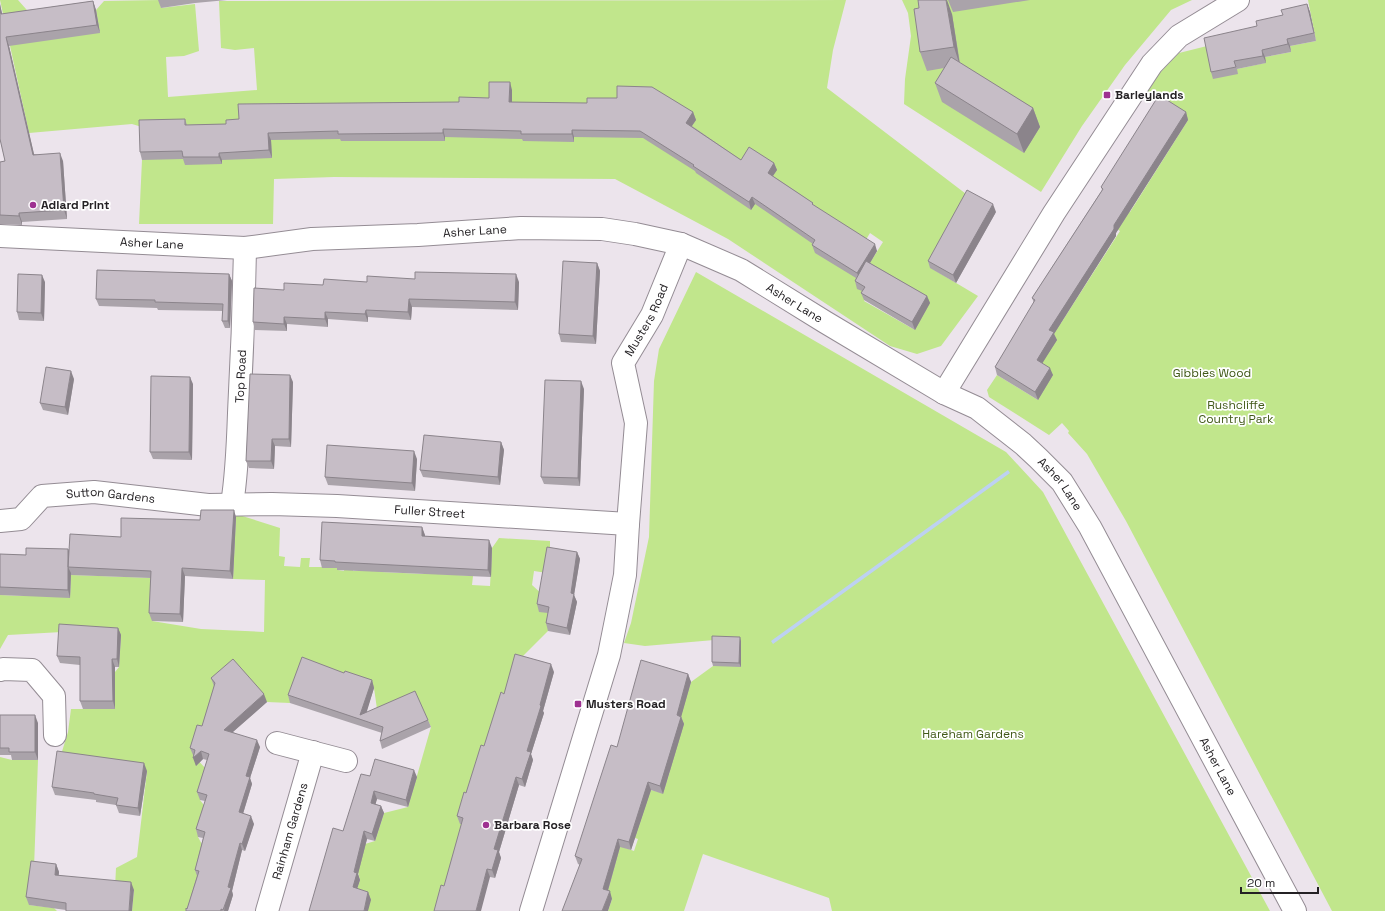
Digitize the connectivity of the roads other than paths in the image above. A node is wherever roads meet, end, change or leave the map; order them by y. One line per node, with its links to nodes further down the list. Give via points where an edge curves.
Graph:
1 (1238, 0): 5 (street, via 1179,36 1152,64 1054,213)
2 (0, 236): 4 (street, Asher Lane)
3 (681, 244): 4 (street, Asher Lane, via 602,229 521,228 312,239); 5 (street, Asher Lane, via 741,270); 8 (street, Musters Road, via 652,315 623,363 636,423)
4 (245, 248): 6 (street, Top Road, via 242,368)
5 (944, 393): 16 (street, Asher Lane, via 977,408 1023,444 1062,482 1090,527)
6 (232, 504): 7 (street, Sutton Gardens, via 208,505 94,492 42,496 21,519); 8 (street, Fuller Street, via 337,506)
7 (0, 521)
8 (628, 524): 15 (street, Musters Road, via 625,575 609,655)
9 (0, 670): 10 (street, via 32,670 54,696)
10 (55, 735)
11 (277, 743): 12 (street)
12 (313, 752): 13 (street); 14 (street, Rainham Gardens)
13 (346, 761)
14 (267, 911)
15 (531, 911)
16 (1295, 911)

